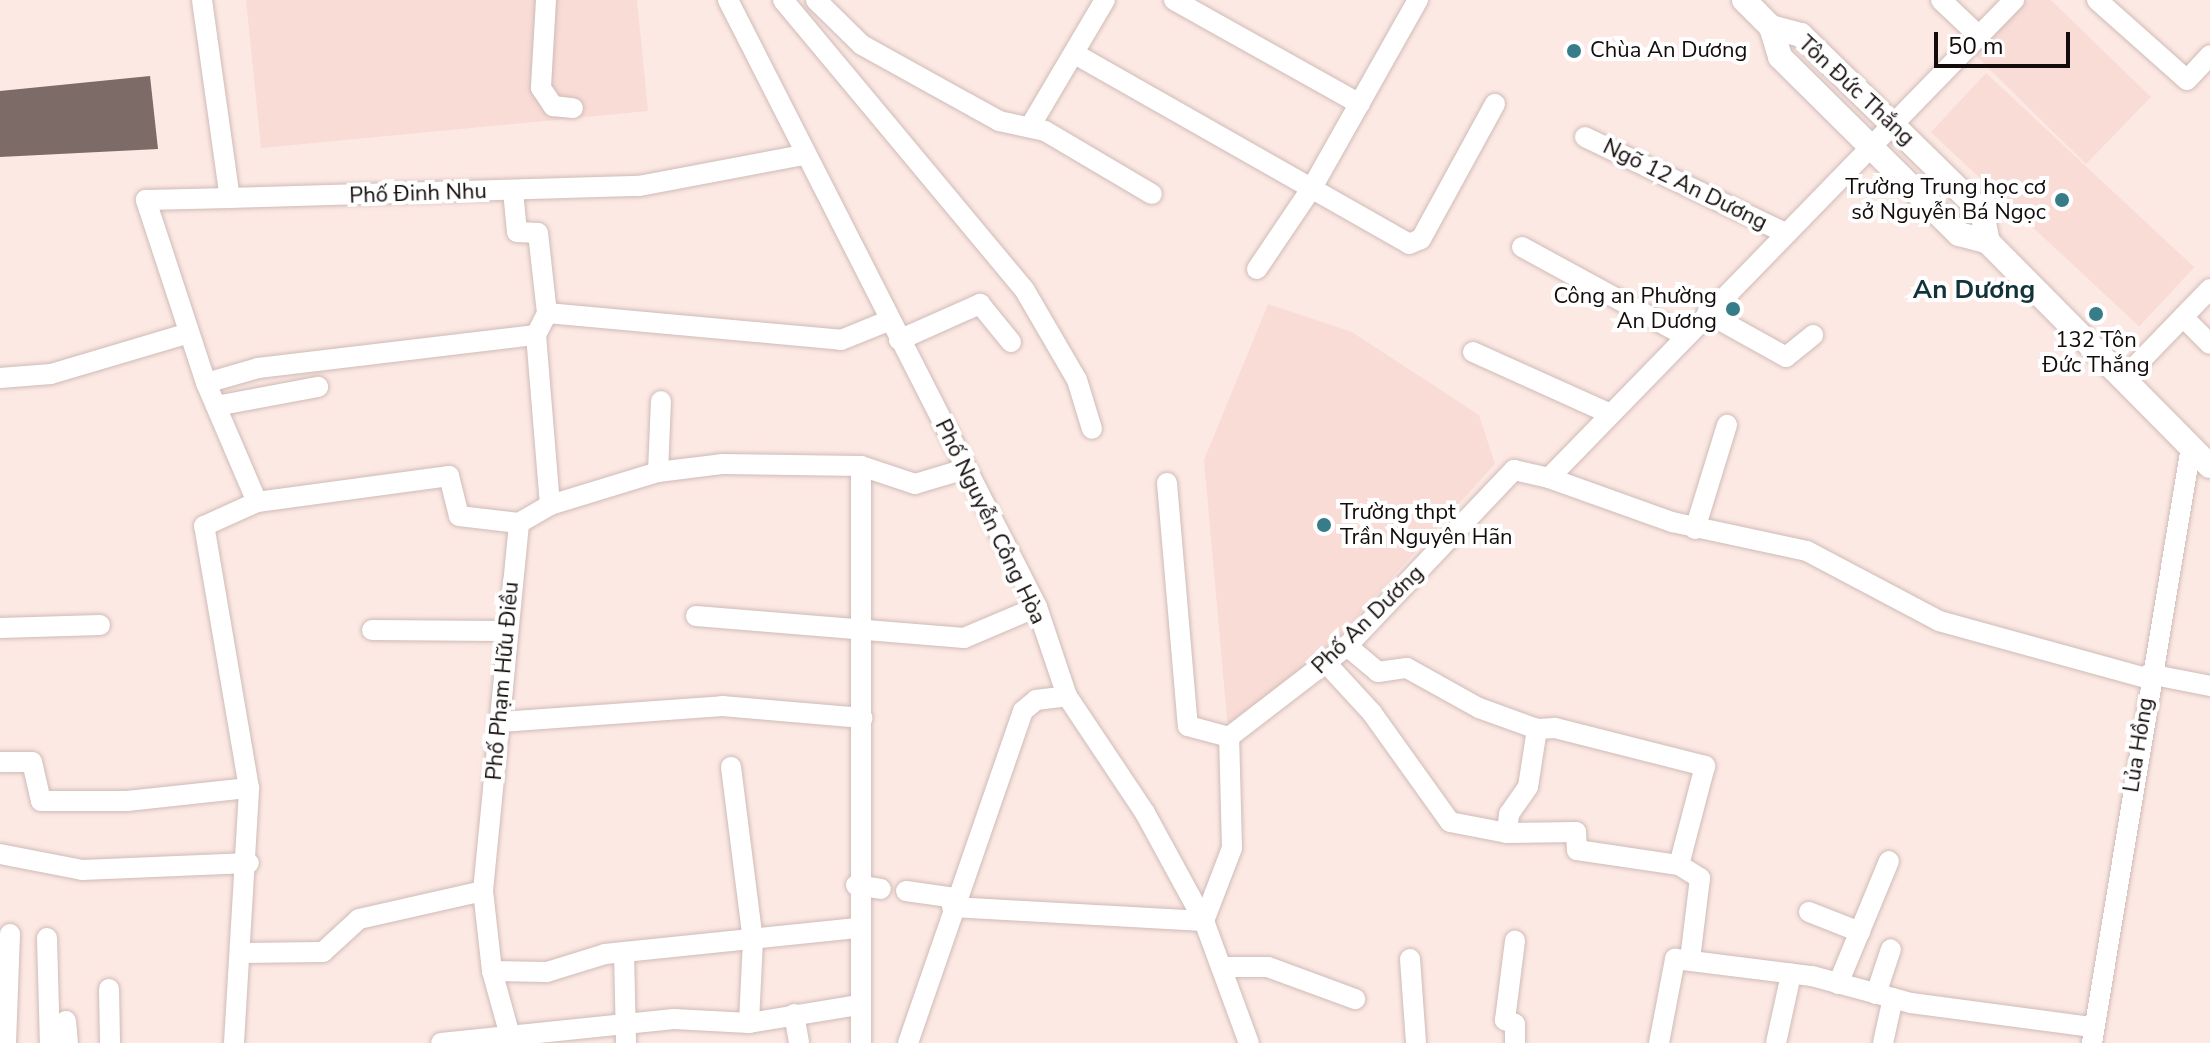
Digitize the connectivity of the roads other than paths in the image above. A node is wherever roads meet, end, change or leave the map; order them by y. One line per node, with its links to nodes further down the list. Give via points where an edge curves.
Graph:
1 (200, 0): 28 (street)
2 (546, 0): 19 (street, via 541,88 553,106)
3 (728, 0): 24 (street, Phố Nguyễn Công Hòa)
4 (783, 0): 54 (street, via 1024,289 1077,380)
5 (816, 0): 21 (street, via 862,45 999,121)
6 (1105, 0): 15 (street)
7 (1174, 0): 17 (street)
8 (1418, 0): 17 (street)
9 (1744, 0): 13 (main road, Tôn Đức Thắng)
10 (1941, 0): 14 (street)
11 (2014, 0): 14 (street)
12 (2097, 0): 16 (street, via 2187,80)
13 (1771, 27): 20 (main road, Tôn Đức Thắng, via 1801,35); 23 (main road, Tôn Đức Thắng, via 1780,57)
14 (1978, 35): 20 (street)
15 (1075, 54): 21 (street); 25 (street)
16 (2210, 55)
17 (1360, 104): 25 (street)
18 (1495, 104): 25 (street, via 1413,245)
19 (573, 108)
20 (1892, 123): 23 (street); 30 (main road, Tôn Đức Thắng, via 1982,212)
21 (1031, 125): 27 (street)
22 (1585, 137): 29 (street, Ngõ 12 An Dương)
23 (1871, 145): 29 (street); 30 (main road, Tôn Đức Thắng, via 1959,234)
24 (803, 155): 26 (street, Phố Đinh Nhu, via 639,186); 37 (street, Phố Nguyễn Công Hòa)
25 (1313, 186): 32 (street)
26 (513, 191): 28 (street, Phố Đinh Nhu); 34 (street, via 517,232 538,233)
27 (1152, 194)
28 (230, 198): 38 (street, Phố Đinh Nhu, via 146,200)
29 (1785, 233): 35 (street)
30 (1988, 242): 47 (main road, Tôn Đức Thắng)
31 (1522, 247): 41 (street)
32 (1257, 269)
33 (2210, 289): 36 (street)
34 (547, 313): 37 (street, via 841,340); 39 (street)
35 (1707, 313): 40 (street, via 1786,357); 41 (street)
36 (2183, 317): 44 (street); 47 (street)
37 (888, 321): 42 (street, Phố Nguyễn Công Hòa)
38 (186, 334): 46 (street, via 51,374); 48 (street)
39 (536, 335): 48 (street, via 258,368); 63 (street)
40 (1813, 335)
41 (1685, 336): 52 (street)
42 (899, 340): 43 (street, via 980,304); 58 (street, Phố Nguyễn Công Hòa)
43 (1011, 342)
44 (2210, 344)
45 (1473, 352): 52 (street)
46 (0, 378)
47 (2123, 379): 55 (main road, Tôn Đức Thắng)
48 (206, 383): 51 (street)
49 (318, 387): 51 (street)
50 (661, 401): 59 (street)
51 (216, 406): 62 (street)
52 (1610, 414): 60 (street)
53 (1727, 425): 65 (street)
54 (1092, 429)
55 (2191, 447): 57 (main road, Tôn Đức Thắng); 75 (street, Lủa Hồng)
56 (861, 466): 58 (street, via 915,484); 59 (street, via 722,464); 69 (street)
57 (2210, 466)
58 (965, 469): 66 (street, Phố Nguyễn Công Hòa)
59 (658, 472): 63 (street)
60 (1549, 478): 65 (street); 73 (street, Phố An Dương, via 1514,470)
61 (1167, 483): 81 (street, via 1188,726)
62 (257, 502): 64 (street, via 449,476 459,516); 84 (street, via 212,519 201,537)
63 (550, 505): 64 (street)
64 (519, 523): 72 (street, Phố Phạm Hữu Điều)
65 (1695, 529): 75 (street, via 1807,551 1939,621)
66 (1037, 607): 69 (street, via 964,638); 77 (street, Phố Nguyễn Công Hòa)
67 (696, 616): 69 (street)
68 (100, 625): 70 (street)
69 (861, 627): 78 (street)
70 (0, 628)
71 (372, 630): 72 (street)
72 (508, 631): 79 (street, Phố Phạm Hữu Điều)
73 (1347, 646): 74 (street, Phố An Dương); 80 (street, via 1378,672 1407,668 1479,708)
74 (1327, 664): 81 (street, Phố An Dương); 85 (street, via 1372,713 1450,822)
75 (2150, 676): 76 (street); 120 (street, Lủa Hồng)
76 (2210, 686)
77 (1067, 696): 94 (street, via 1036,700 1023,711); 96 (street, Phố Nguyễn Công Hòa, via 1145,813)
78 (862, 718): 79 (street, via 722,706); 90 (street)
79 (501, 722): 92 (street, Phố Phạm Hữu Điều)
80 (1537, 729): 85 (street, via 1528,787 1509,814); 89 (street, via 1638,745 1705,766)
81 (1229, 737): 96 (street, via 1232,848)
82 (0, 762): 84 (street, via 32,762 41,801 135,801)
83 (731, 767): 101 (street)
84 (249, 788): 88 (street)
85 (1507, 833): 89 (street, via 1576,832 1577,850)
86 (0, 854): 88 (street, via 82,870)
87 (1889, 861): 98 (street)
88 (249, 863): 105 (street)
89 (1679, 865): 107 (street, via 1700,878)
90 (856, 885): 91 (street); 97 (street)
91 (881, 889)
92 (483, 891): 105 (street, via 359,919 323,952); 109 (street, Phố Phạm Hữu Điều)
93 (906, 891): 94 (street)
94 (954, 902): 96 (street); 130 (street)
95 (1809, 912): 98 (street)
96 (1204, 921): 108 (street, Phố Nguyễn Công Hòa)
97 (857, 928): 101 (street); 115 (street)
98 (1860, 932): 111 (street)
99 (10, 934): 122 (street)
100 (47, 938): 123 (street)
101 (753, 940): 104 (street); 118 (street)
102 (1515, 941): 133 (street, via 1505,1020 1515,1024)
103 (1891, 949): 113 (street)
104 (624, 952): 109 (street, via 547,972); 119 (street)
105 (241, 953): 126 (street)
106 (1410, 959): 132 (street)
107 (1690, 959): 110 (street); 134 (street, via 1675,959)
108 (1227, 967): 114 (street, via 1268,967); 131 (street, Phố Nguyễn Công Hòa)
109 (492, 971): 121 (street, Phố Phạm Hữu Điều)
110 (1791, 974): 111 (street); 135 (street)
111 (1838, 984): 113 (street)
112 (109, 989): 125 (street)
113 (1885, 996): 120 (street); 136 (street)
114 (1355, 999)
115 (858, 1005): 116 (street); 129 (street)
116 (794, 1014): 118 (street); 128 (street)
117 (66, 1021): 124 (street)
118 (749, 1023): 119 (street)
119 (626, 1033): 121 (street)
120 (2092, 1035)
121 (511, 1040): 127 (street)
122 (6, 1043)
123 (50, 1043)
124 (68, 1043)
125 (110, 1043)
126 (234, 1043)
127 (441, 1043)
128 (799, 1043)
129 (861, 1043)
130 (908, 1043)
131 (1249, 1043)
132 (1416, 1043)
133 (1515, 1043)
134 (1659, 1043)
135 (1776, 1043)
136 (1883, 1043)

